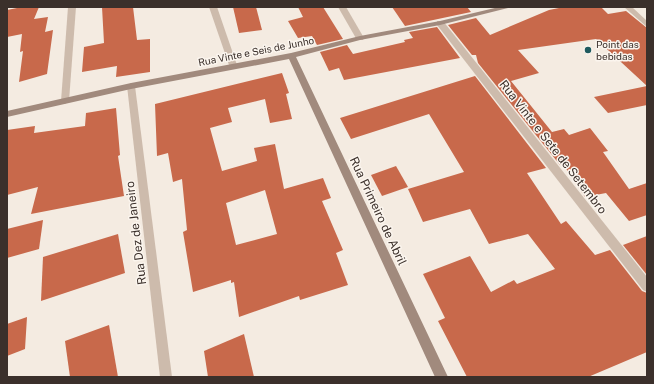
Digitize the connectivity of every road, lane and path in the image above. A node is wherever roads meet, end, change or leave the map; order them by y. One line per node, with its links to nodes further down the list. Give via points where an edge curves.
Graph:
1 (72, 7): 13 (street)
2 (213, 7): 11 (street)
3 (342, 7): 9 (street)
4 (508, 7): 6 (street, Rua Vinte e Seis de Junho)
5 (628, 7): 8 (street)
6 (489, 9): 7 (street, Rua Vinte e Seis de Junho)
7 (440, 24): 9 (street, Rua Vinte e Seis de Junho); 15 (street, Rua Vinte e Sete de Setembro)
8 (647, 25)
9 (360, 38): 10 (street, Rua Vinte e Seis de Junho)
10 (291, 56): 11 (street, Rua Vinte e Seis de Junho); 17 (street, Rua Primeiro de Abril)
11 (233, 65): 12 (street, Rua Vinte e Seis de Junho)
12 (131, 86): 13 (street, Rua Vinte e Seis de Junho); 16 (street, Rua Dez de Janeiro)
13 (65, 101): 14 (street, Rua Vinte e Seis de Junho)
14 (7, 114)
15 (647, 286)
16 (166, 377)
17 (442, 377)

